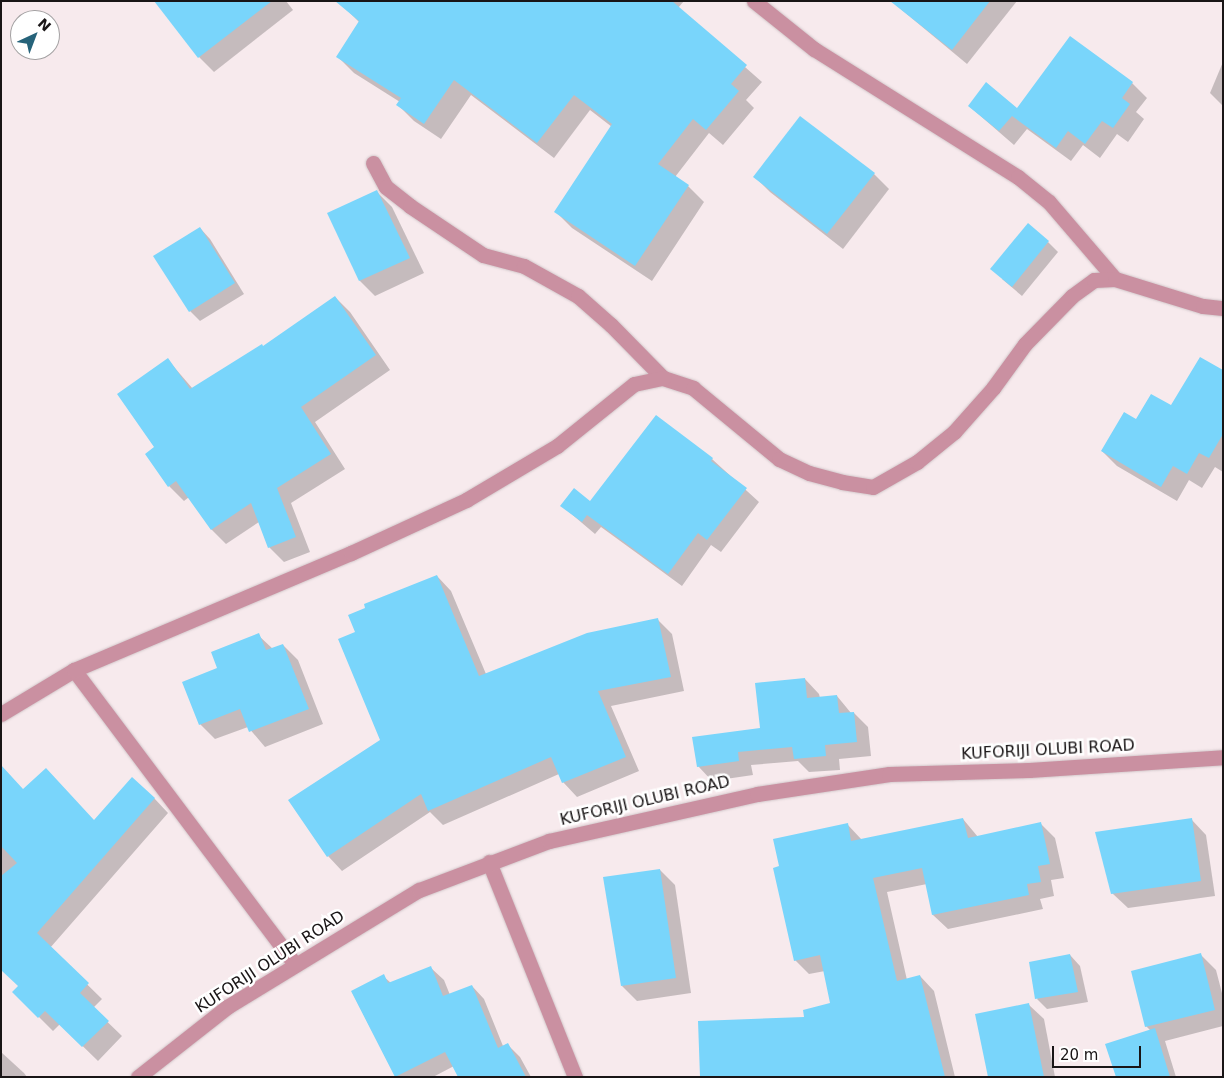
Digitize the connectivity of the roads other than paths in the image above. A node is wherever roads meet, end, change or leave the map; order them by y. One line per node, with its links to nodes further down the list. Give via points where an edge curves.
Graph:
1 (754, 1): 3 (street, via 814,49 1018,178 1049,202)
2 (373, 163): 5 (street, via 386,187 483,254 524,266 578,296)
3 (1115, 280): 4 (street, via 1203,306); 5 (street, via 1094,280 1072,296 1025,344 993,388 954,432 917,462 872,487 842,482 779,459 693,388)
4 (1223, 308)
5 (663, 378): 6 (street, via 634,384 557,446 466,500 351,553)
6 (74, 670): 7 (street); 10 (street)
7 (1, 714)
8 (1223, 757): 9 (street, KUFORIJI OLUBI ROAD, via 1029,770 889,774 757,794 549,841)
9 (489, 862): 10 (street, KUFORIJI OLUBI ROAD, via 419,890); 12 (street)
10 (295, 964): 11 (street, KUFORIJI OLUBI ROAD, via 227,1007)
11 (138, 1077)
12 (575, 1077)

